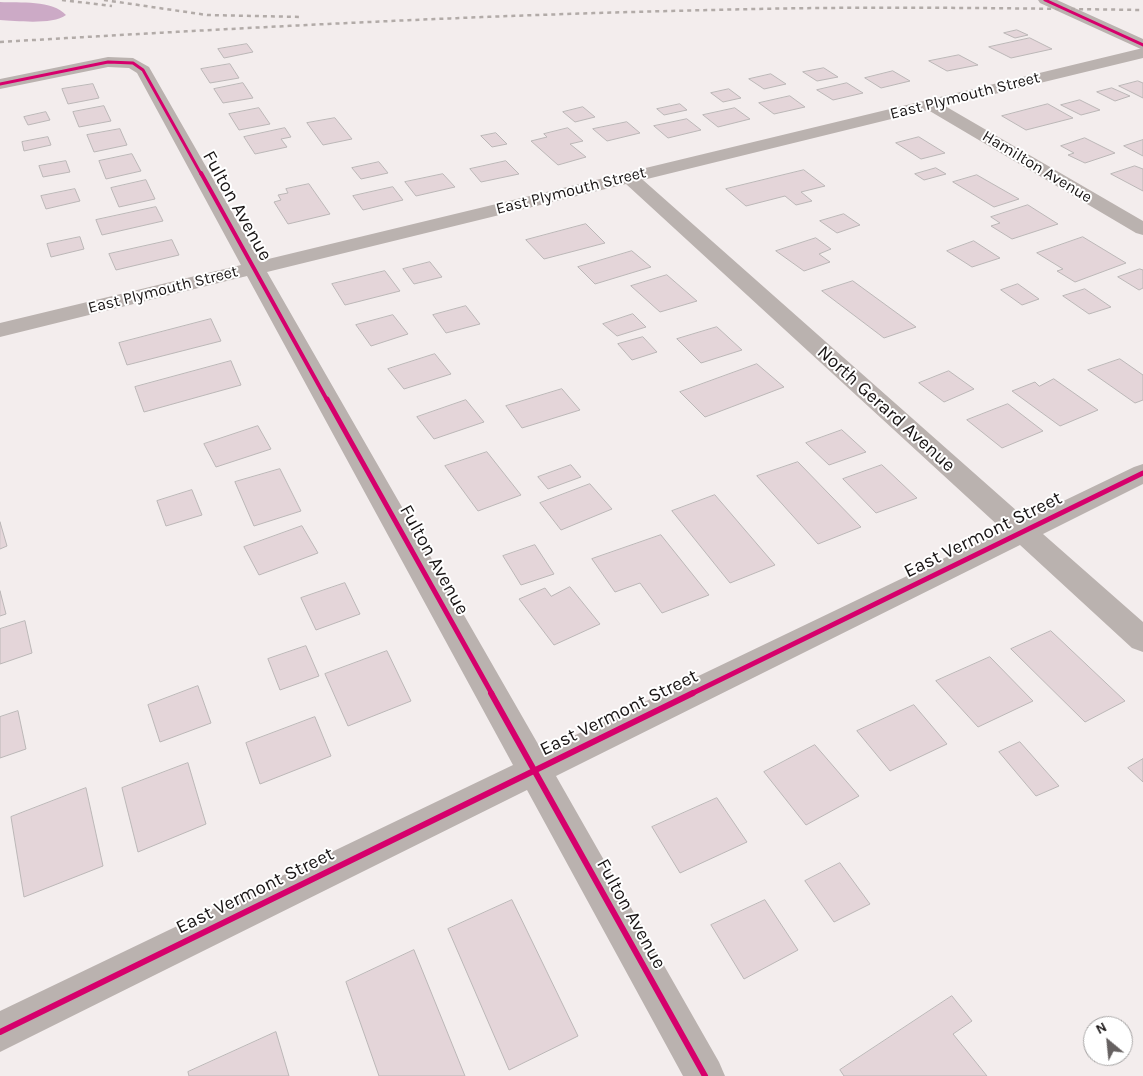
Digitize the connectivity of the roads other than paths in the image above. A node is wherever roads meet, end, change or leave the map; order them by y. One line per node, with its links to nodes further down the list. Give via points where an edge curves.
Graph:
1 (1045, 0): 2 (street)
2 (1143, 45)
3 (1143, 53): 5 (street, East Plymouth Street)
4 (0, 84): 8 (street, Fulton Avenue, via 108,62 133,63 143,70)
5 (930, 104): 6 (street, East Plymouth Street); 7 (street, Hamilton Avenue)
6 (629, 177): 8 (street, East Plymouth Street); 11 (street, North Gerard Avenue)
7 (1143, 229)
8 (255, 268): 9 (street, East Plymouth Street); 13 (street, Fulton Avenue)
9 (0, 330)
10 (1143, 474): 11 (street, East Vermont Street)
11 (1023, 532): 12 (street, North Gerard Avenue); 13 (street, East Vermont Street)
12 (1143, 640)
13 (534, 771): 14 (street, East Vermont Street); 15 (street, Fulton Avenue)
14 (0, 1032)
15 (705, 1076)

